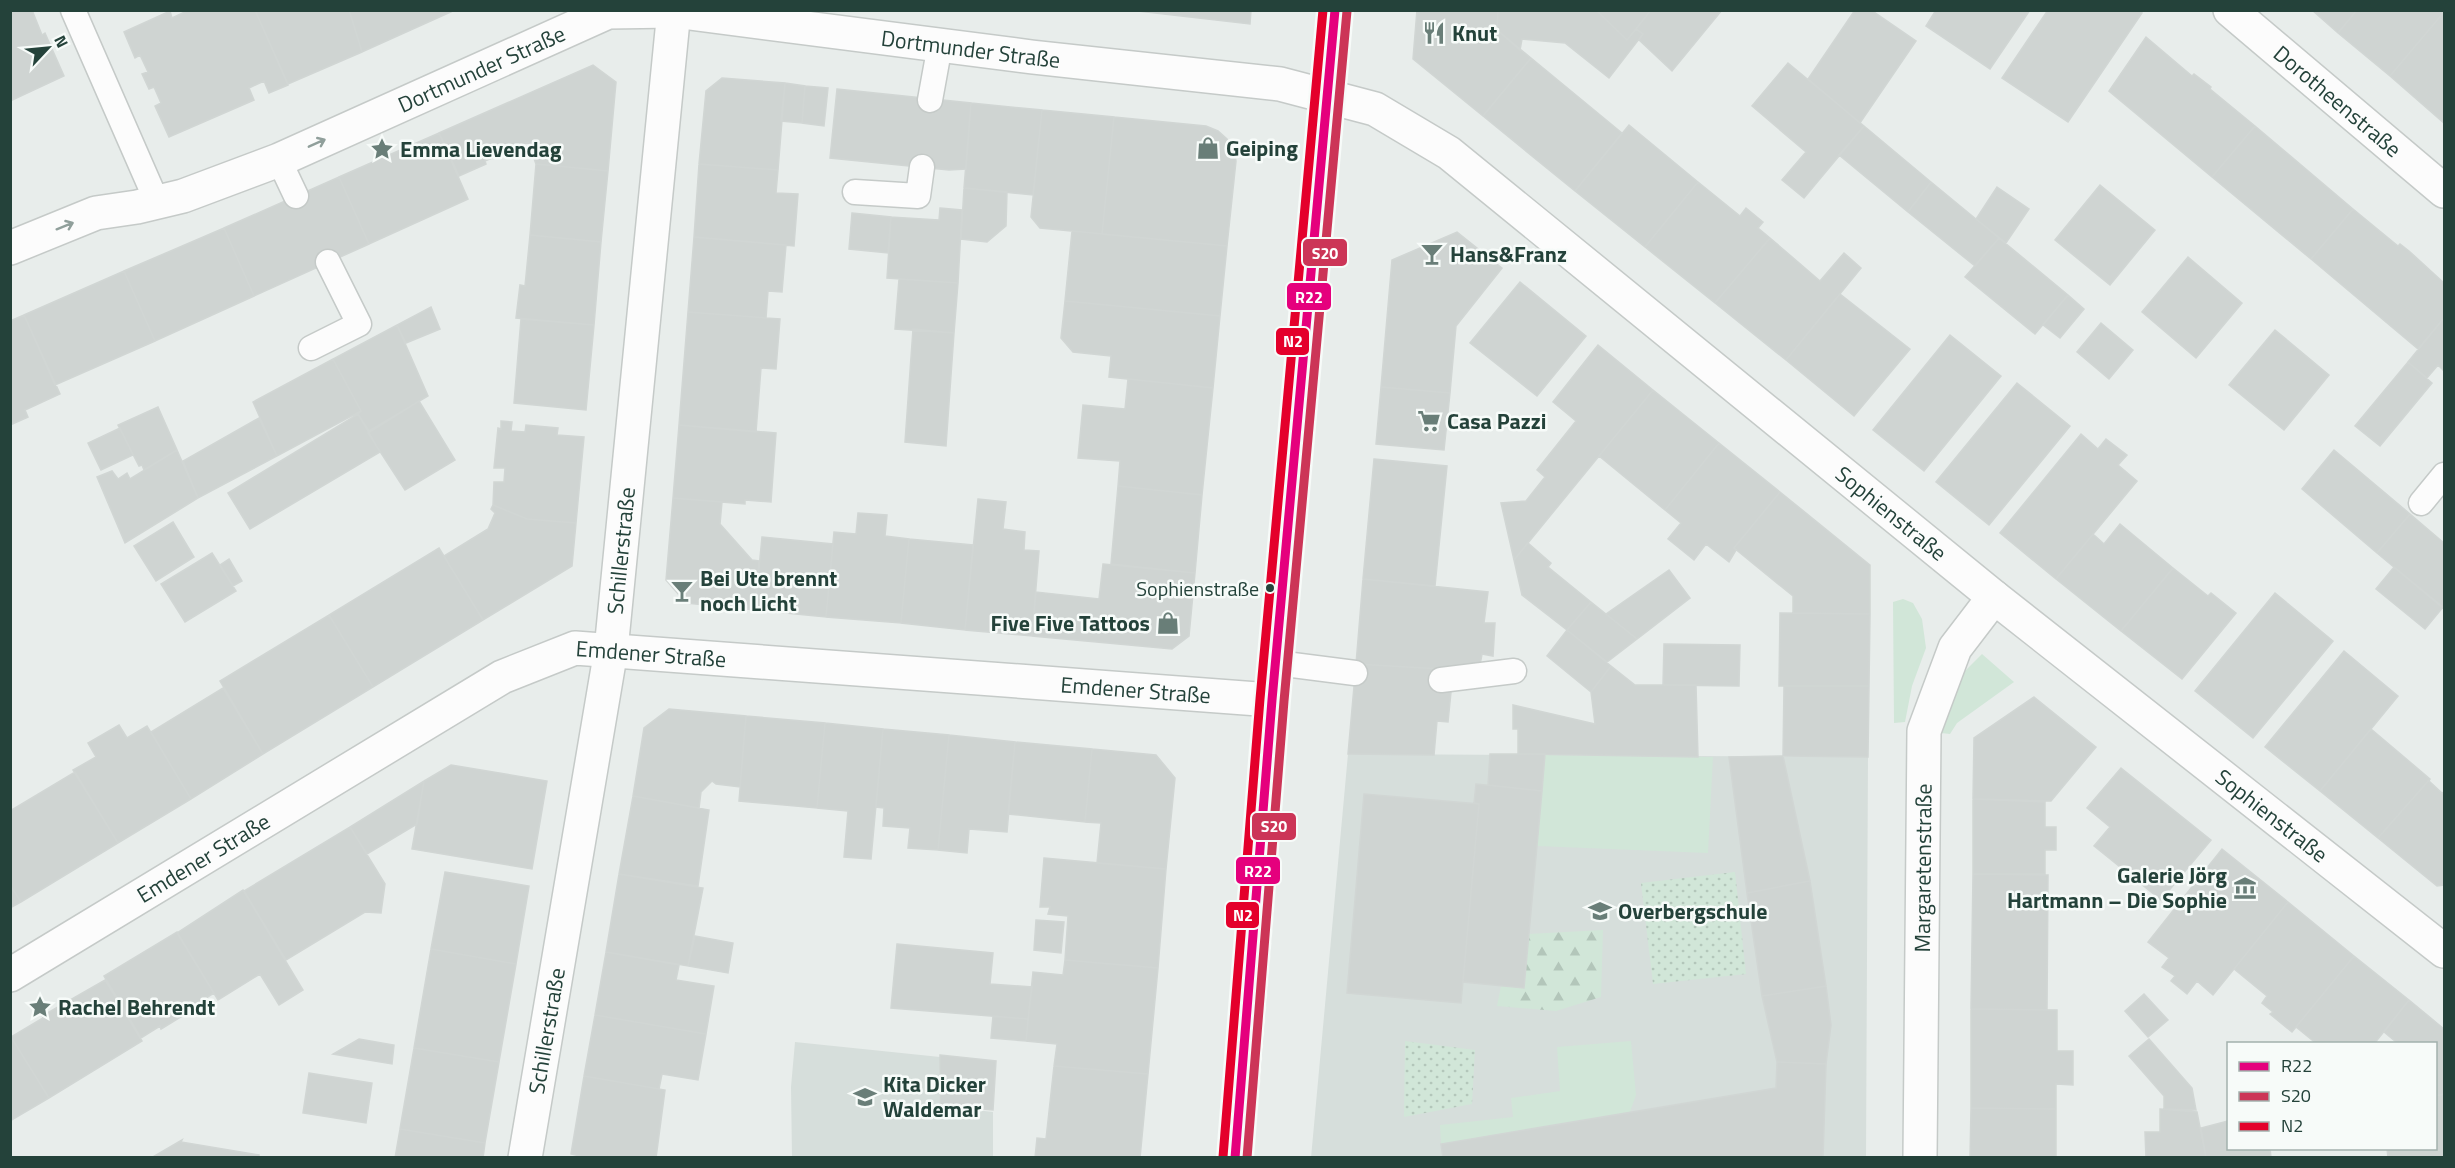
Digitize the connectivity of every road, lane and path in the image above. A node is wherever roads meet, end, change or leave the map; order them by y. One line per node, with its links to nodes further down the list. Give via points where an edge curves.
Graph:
1 (74, 10): 13 (lane)
2 (674, 10): 5 (street, Dortmunder Straße); 8 (street, Dortmunder Straße, one-way to 2, via 608,12); 20 (street, Schillerstraße)
3 (1335, 10): 6 (street)
4 (2230, 10): 10 (street, Dorotheenstraße)
5 (940, 45): 6 (street, Dortmunder Straße, via 1280,84); 7 (lane)
6 (1327, 96): 19 (street, Sophienstraße, via 1375,109 1449,153); 21 (street)
7 (930, 100)
8 (279, 160): 12 (lane); 13 (street, Dortmunder Straße)
9 (922, 167): 11 (lane, via 918,196)
10 (2445, 191)
11 (855, 192)
12 (296, 196)
13 (157, 202): 14 (street, Dortmunder Straße, one-way to 13, via 96,213)
14 (10, 248)
15 (328, 262): 16 (lane, via 358,324)
16 (311, 348)
17 (2445, 475): 18 (lane)
18 (2421, 503)
19 (1994, 597): 26 (street, Sophienstraße); 30 (street, Margaretenstraße, via 1955,648 1924,731)
20 (611, 650): 25 (street, Emdener Straße); 27 (street, Emdener Straße, via 575,648 502,677); 28 (street, Schillerstraße)
21 (1277, 663): 23 (lane); 25 (street)
22 (1514, 671): 24 (lane)
23 (1355, 673)
24 (1441, 680)
25 (1272, 700): 29 (street)
26 (2445, 951)
27 (10, 975)
28 (525, 1158)
29 (1235, 1158)
30 (1920, 1158)

